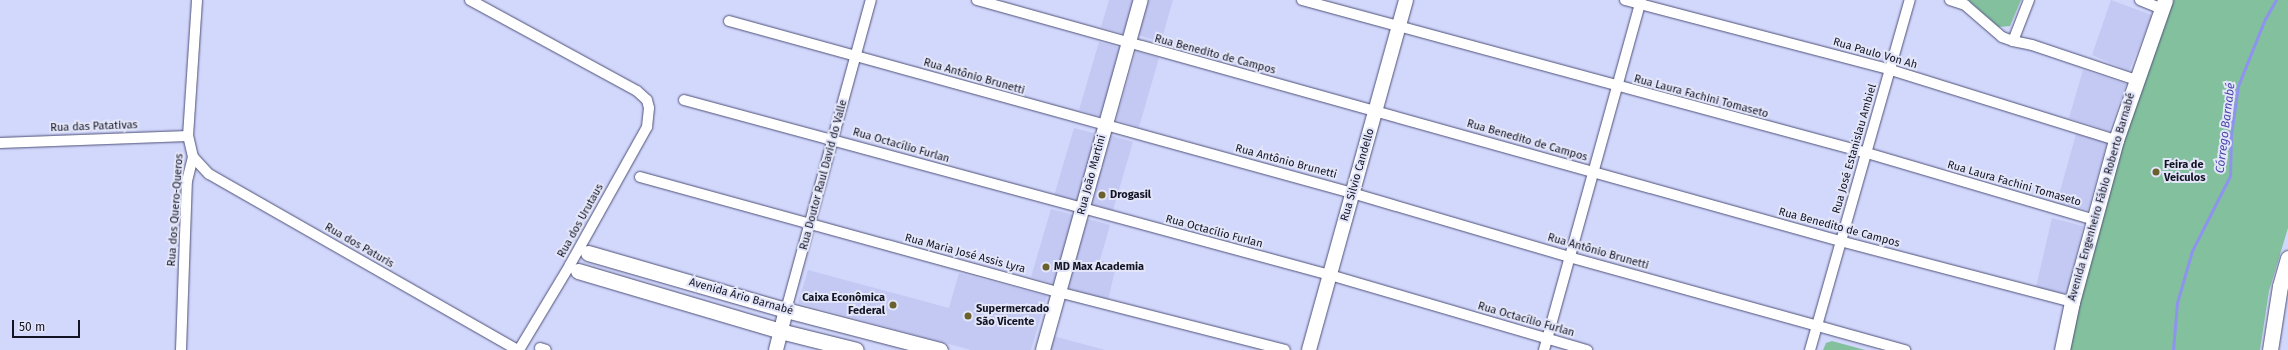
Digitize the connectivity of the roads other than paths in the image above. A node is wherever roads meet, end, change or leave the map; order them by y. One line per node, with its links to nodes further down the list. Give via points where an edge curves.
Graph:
1 (197, 0): 26 (street, Rua dos Quero-Queros)
2 (470, 0): 54 (street, Rua dos Urutaus, via 637,91 647,100 647,127 570,265)
3 (871, 0): 19 (street, Rua Doutor Raul David do Valle)
4 (977, 0): 18 (street, Rua Benedito de Campos)
5 (1142, 0): 18 (street, Rua João Martini)
6 (1302, 0): 16 (street, Rua Laura Fachini Tomaseto)
7 (1406, 0): 16 (street, Rua Silvio Candello)
8 (1625, 0): 13 (street, Rua Paulo Von Ah)
9 (1910, 0): 20 (street, Rua José Estanislau Ambiel)
10 (1950, 0): 17 (street, via 1965,5 2002,36)
11 (2029, 0): 17 (street)
12 (2140, 0): 14 (street)
13 (1641, 2): 20 (street, Rua Paulo Von Ah); 22 (street)
14 (2163, 4): 21 (main road, Avenida Engenheiro Fábio Roberto Barnabé)
15 (729, 21): 19 (street, Rua Antônio Brunetti)
16 (1399, 27): 22 (street, Rua Laura Fachini Tomaseto); 24 (street, Rua Silvio Candello)
17 (2013, 41): 21 (street, via 2032,44)
18 (1130, 44): 24 (street, Rua Benedito de Campos); 25 (street, Rua João Martini)
19 (856, 56): 25 (street, Rua Antônio Brunetti); 27 (street, Rua Doutor Raul David do Valle)
20 (1891, 70): 28 (street, Rua Paulo Von Ah); 30 (street, Rua José Estanislau Ambiel)
21 (2136, 80): 28 (main road, Avenida Engenheiro Fábio Roberto Barnabé)
22 (1616, 87): 30 (street, Rua Laura Fachini Tomaseto); 32 (street)
23 (684, 100): 27 (street, Rua Octacílio Furlan)
24 (1376, 111): 32 (street, Rua Benedito de Campos); 34 (street, Rua Silvio Candello)
25 (1105, 126): 34 (street, Rua Antônio Brunetti); 35 (street, Rua João Martini)
26 (188, 136): 29 (street, Rua das Patativas); 31 (street, Rua dos Quero-Queros)
27 (834, 140): 35 (street, Rua Octacílio Furlan); 37 (street, Rua Doutor Raul David do Valle)
28 (2116, 140): 36 (main road, Avenida Engenheiro Fábio Roberto Barnabé)
29 (0, 143)
30 (1867, 153): 36 (street, Rua Laura Fachini Tomaseto); 38 (street, Rua José Estanislau Ambiel)
31 (193, 157): 53 (street, Rua dos Quero-Queros, via 187,181); 54 (street, Rua dos Paturis, via 209,174)
32 (1593, 172): 38 (street, Rua Benedito de Campos); 40 (street)
33 (640, 177): 37 (street, Rua Maria José Assis Lyra)
34 (1352, 193): 40 (street, Rua Antônio Brunetti); 44 (street, Rua Silvio Candello)
35 (1082, 209): 44 (street, Rua Octacílio Furlan); 47 (street, Rua João Martini)
36 (2094, 220): 48 (main road, Avenida Engenheiro Fábio Roberto Barnabé)
37 (810, 224): 47 (street, Rua Maria José Assis Lyra); 49 (street, Rua Doutor Raul David do Valle)
38 (1840, 241): 48 (street, Rua Benedito de Campos); 50 (street, Rua José Estanislau Ambiel)
39 (588, 253): 42 (main road, Avenida Ário Barnabé)
40 (1569, 257): 50 (street, Rua Antônio Brunetti); 52 (street)
41 (2288, 258): 46 (main road)
42 (628, 264): 45 (main road, via 618,270); 49 (main road, Avenida Ário Barnabé)
43 (578, 271): 45 (main road, Avenida Ário Barnabé)
44 (1330, 275): 52 (street, Rua Octacílio Furlan); 60 (street, Rua Silvio Candello)
45 (621, 282): 51 (main road, Avenida Ário Barnabé)
46 (2284, 287): 66 (main road)
47 (1058, 292): 58 (street, Rua João Martini); 59 (street, Rua Maria José Assis Lyra)
48 (2072, 302): 65 (main road, Avenida Engenheiro Fábio Roberto Barnabé)
49 (786, 310): 51 (street, Rua Doutor Raul David do Valle); 57 (main road, Avenida Ário Barnabé)
50 (1817, 324): 63 (street, Rua José Estanislau Ambiel); 64 (street, Rua Antônio Brunetti)
51 (780, 331): 55 (street, Rua Doutor Raul David do Valle); 56 (main road, Avenida Ário Barnabé)
52 (1547, 339): 61 (street); 62 (street, Rua Octacílio Furlan)
53 (181, 350)
54 (518, 350)
55 (776, 350)
56 (856, 350)
57 (940, 350)
58 (1043, 350)
59 (1285, 350)
60 (1309, 350)
61 (1544, 350)
62 (1587, 350)
63 (1810, 350)
64 (1905, 350)
65 (2062, 350)
66 (2270, 350)

